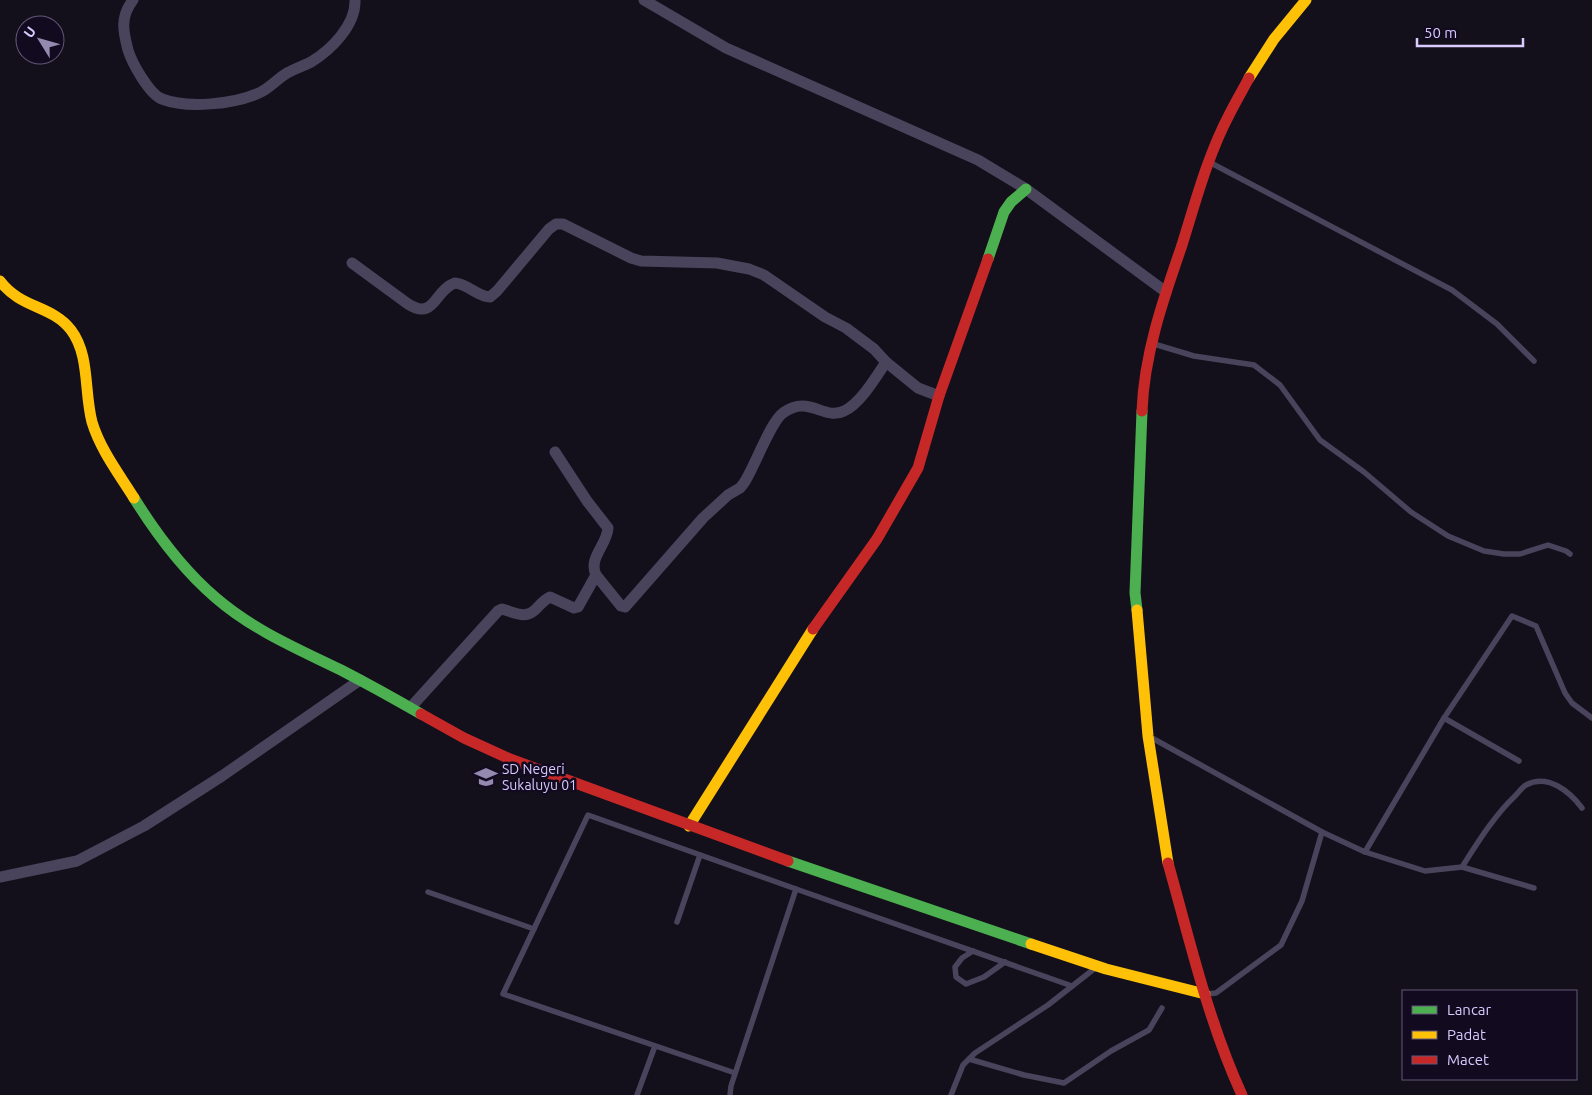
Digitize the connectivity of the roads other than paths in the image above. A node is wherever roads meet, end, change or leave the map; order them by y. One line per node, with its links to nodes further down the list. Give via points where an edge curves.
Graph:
1 (133, 0): 2 (street, via 123,30 131,59 160,98 182,104 238,101 261,92 287,73 329,50 355,13)
2 (355, 0)
3 (644, 0): 6 (street, via 726,48 978,160)
4 (1306, 0): 5 (street, via 1274,39 1246,83 1228,116)
5 (1210, 162): 9 (street); 11 (lane, via 1452,290 1497,324)
6 (1026, 189): 9 (street); 13 (street, via 1004,212)
7 (352, 263): 12 (street, via 414,308 425,309 432,306 444,289 455,283 485,297 492,296 549,229 563,224 641,261 718,263 764,275 846,328)
8 (0, 281): 17 (street, via 14,298 62,320 74,335 81,355 91,418 104,448 138,508 193,577 227,609)
9 (1166, 292): 10 (street)
10 (1152, 344): 15 (lane, via 1194,356 1254,365 1280,385 1320,440 1411,512 1448,536 1484,551 1504,554 1520,554 1548,545); 21 (street, via 1143,392 1135,593)
11 (1534, 361)
12 (886, 362): 13 (street, via 918,388); 16 (street, via 859,398 843,412 836,414 803,405 781,414 740,488 703,518 624,607)
13 (939, 396): 24 (street, via 918,468 877,539 817,623)
14 (555, 452): 16 (street, via 608,528 594,564)
15 (1570, 554)
16 (596, 576): 18 (street, via 578,607 550,597 527,616 502,609 498,611)
17 (360, 680): 18 (street); 29 (street, via 144,826 77,861)
18 (411, 707): 24 (street, via 499,755)
19 (1444, 718): 20 (lane, via 1512,616 1536,626 1565,693 1572,703); 22 (lane); 26 (lane)
20 (1592, 718)
21 (1148, 736): 25 (lane); 39 (street, via 1168,862)
22 (1519, 761)
23 (1582, 808): 28 (lane, via 1574,796 1558,785 1541,781 1526,785 1500,811)
24 (689, 826): 37 (street, via 876,893)
25 (1322, 832): 26 (lane); 39 (lane, via 1302,901 1281,945 1216,993)
26 (1365, 852): 28 (lane, via 1425,871)
27 (700, 855): 31 (lane); 33 (lane); 34 (lane, via 588,815)
28 (1462, 867): 30 (lane)
29 (0, 877)
30 (1534, 888)
31 (796, 889): 35 (lane); 43 (lane)
32 (428, 892): 34 (lane)
33 (677, 922)
34 (534, 929): 41 (lane, via 503,994)
35 (973, 951): 36 (lane); 36 (lane, via 955,967 956,977 966,984 984,977)
36 (1005, 962): 38 (lane)
37 (1098, 966): 38 (lane); 39 (street)
38 (1072, 986): 42 (lane)
39 (1205, 994): 47 (street, via 1226,1060)
40 (1162, 1008): 42 (lane, via 1150,1030 1111,1051 1064,1083)
41 (655, 1046): 43 (lane); 44 (lane)
42 (970, 1059): 46 (lane, via 963,1065)
43 (735, 1073): 45 (lane)
44 (637, 1095)
45 (730, 1095)
46 (951, 1095)
47 (1242, 1095)

